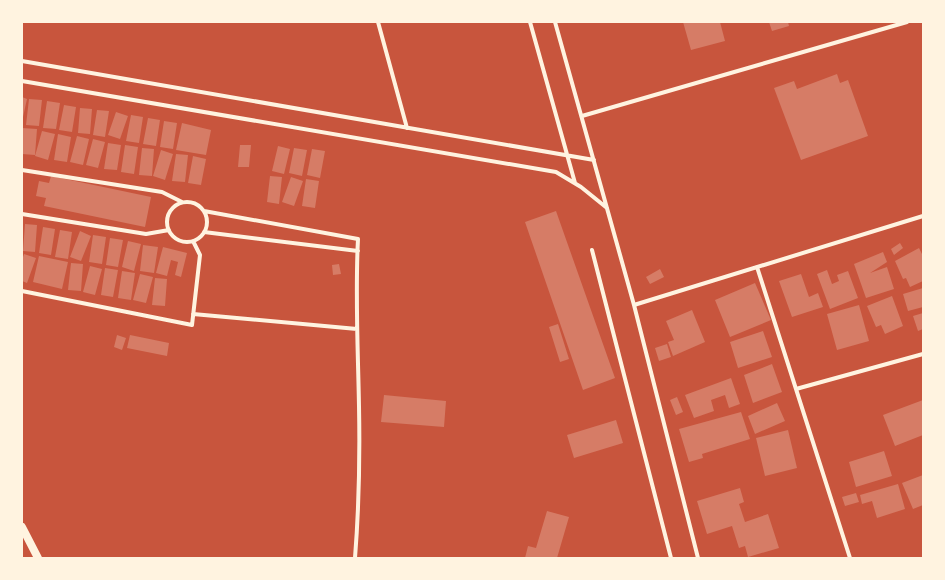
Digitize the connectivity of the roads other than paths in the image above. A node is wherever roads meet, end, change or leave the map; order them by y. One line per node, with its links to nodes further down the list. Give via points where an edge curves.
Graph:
1 (378, 22): 8 (street)
2 (530, 22): 9 (street)
3 (555, 22): 7 (street)
4 (907, 22): 7 (street)
5 (22, 61): 8 (street)
6 (22, 81): 12 (street, via 518,164 556,172)
7 (582, 116): 10 (street)
8 (407, 128): 9 (street)
9 (567, 156): 10 (street); 12 (street)
10 (594, 160): 14 (street)
11 (22, 170): 13 (street, via 162,192)
12 (575, 183): 14 (street)
13 (182, 202): 15 (street, via 194,203); 18 (street, via 169,213)
14 (607, 208): 25 (street)
15 (204, 211): 19 (street, via 207,221); 22 (street, via 358,239)
16 (22, 214): 18 (street, via 146,234)
17 (923, 216): 23 (street)
18 (169, 230): 20 (street, via 182,241)
19 (204, 232): 20 (street); 22 (street)
20 (193, 240): 26 (street, via 200,255)
21 (592, 250): 33 (street)
22 (358, 251): 27 (street)
23 (757, 267): 25 (street); 29 (street)
24 (22, 291): 26 (street, via 192,325)
25 (634, 305): 34 (street)
26 (193, 314): 27 (street)
27 (357, 329): 32 (street, via 359,508)
28 (923, 354): 29 (street)
29 (796, 389): 35 (street)
30 (22, 527): 31 (main road)
31 (38, 558)
32 (355, 558)
33 (671, 558)
34 (698, 558)
35 (850, 558)

